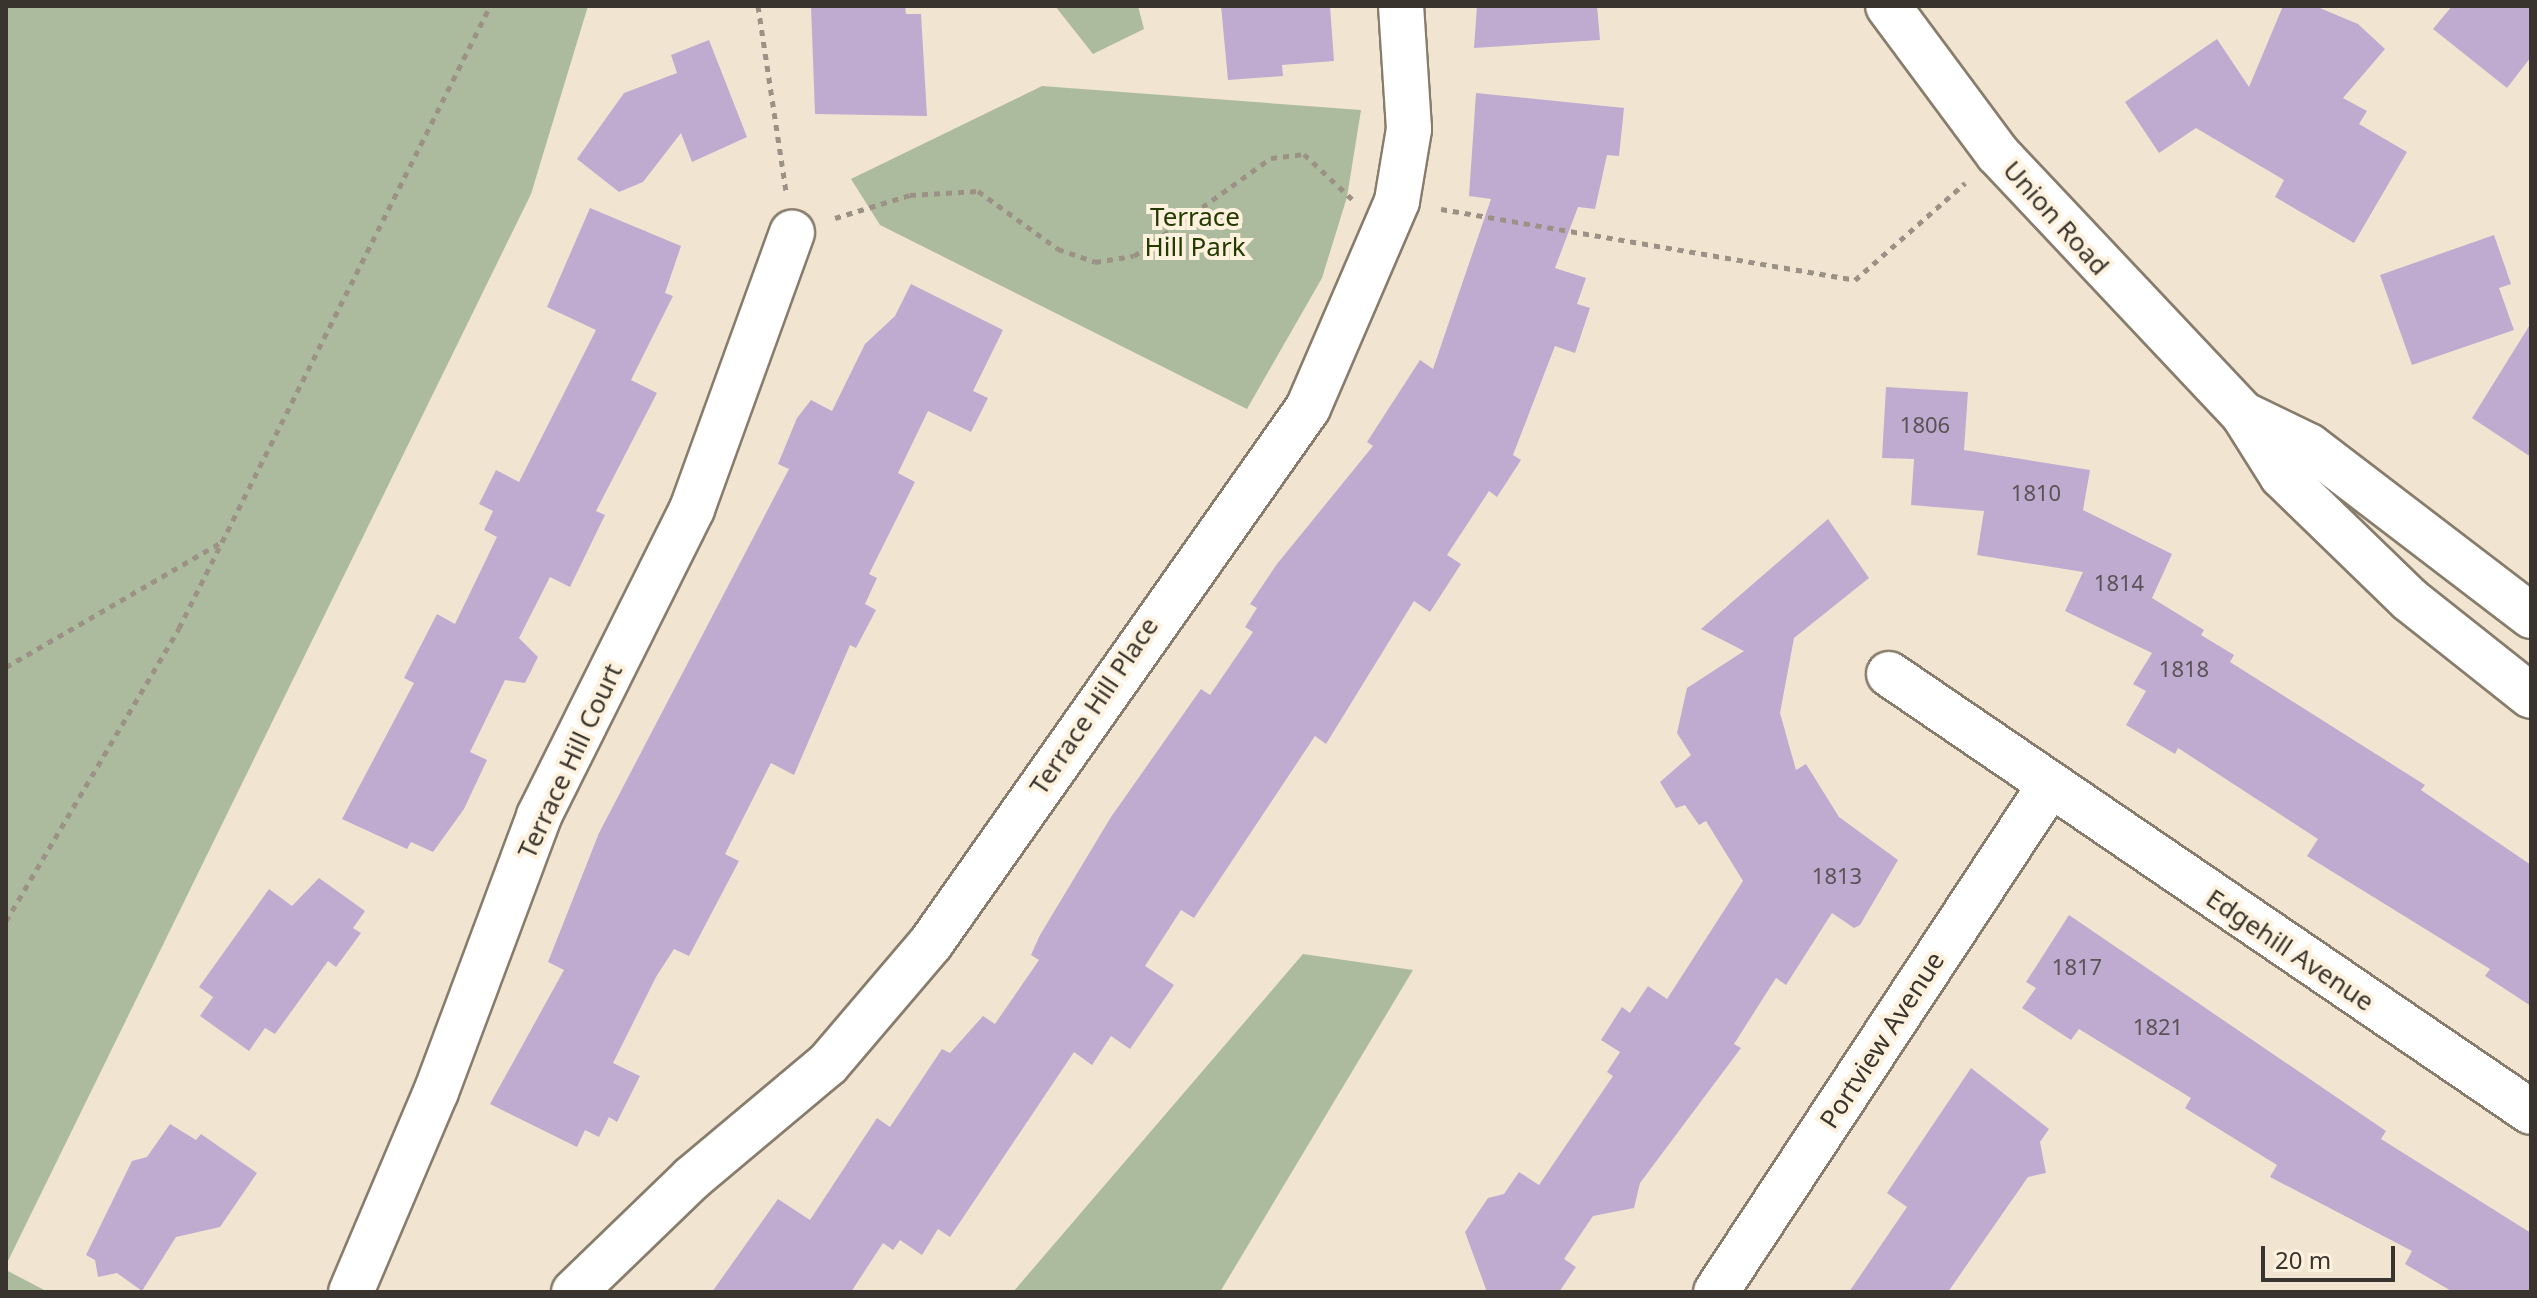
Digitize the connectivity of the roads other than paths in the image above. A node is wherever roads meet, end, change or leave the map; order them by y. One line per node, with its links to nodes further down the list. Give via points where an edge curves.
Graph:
1 (1401, 6): 11 (street, Terrace Hill Place, via 1409,129 1394,207 1308,408 931,943 828,1064 692,1178)
2 (1888, 6): 4 (street, Union Road, via 1998,154)
3 (792, 232): 10 (street, Terrace Hill Court, via 692,509 539,816 436,1092)
4 (2243, 414): 5 (street, Union Road, via 2309,446); 7 (street, Union Road, via 2293,486 2410,600)
5 (2531, 616)
6 (1889, 674): 8 (street, Edgehill Avenue)
7 (2531, 696)
8 (2048, 788): 9 (street, Edgehill Avenue); 12 (street, Portview Avenue)
9 (2531, 1112)
10 (351, 1292)
11 (574, 1292)
12 (1716, 1292)

